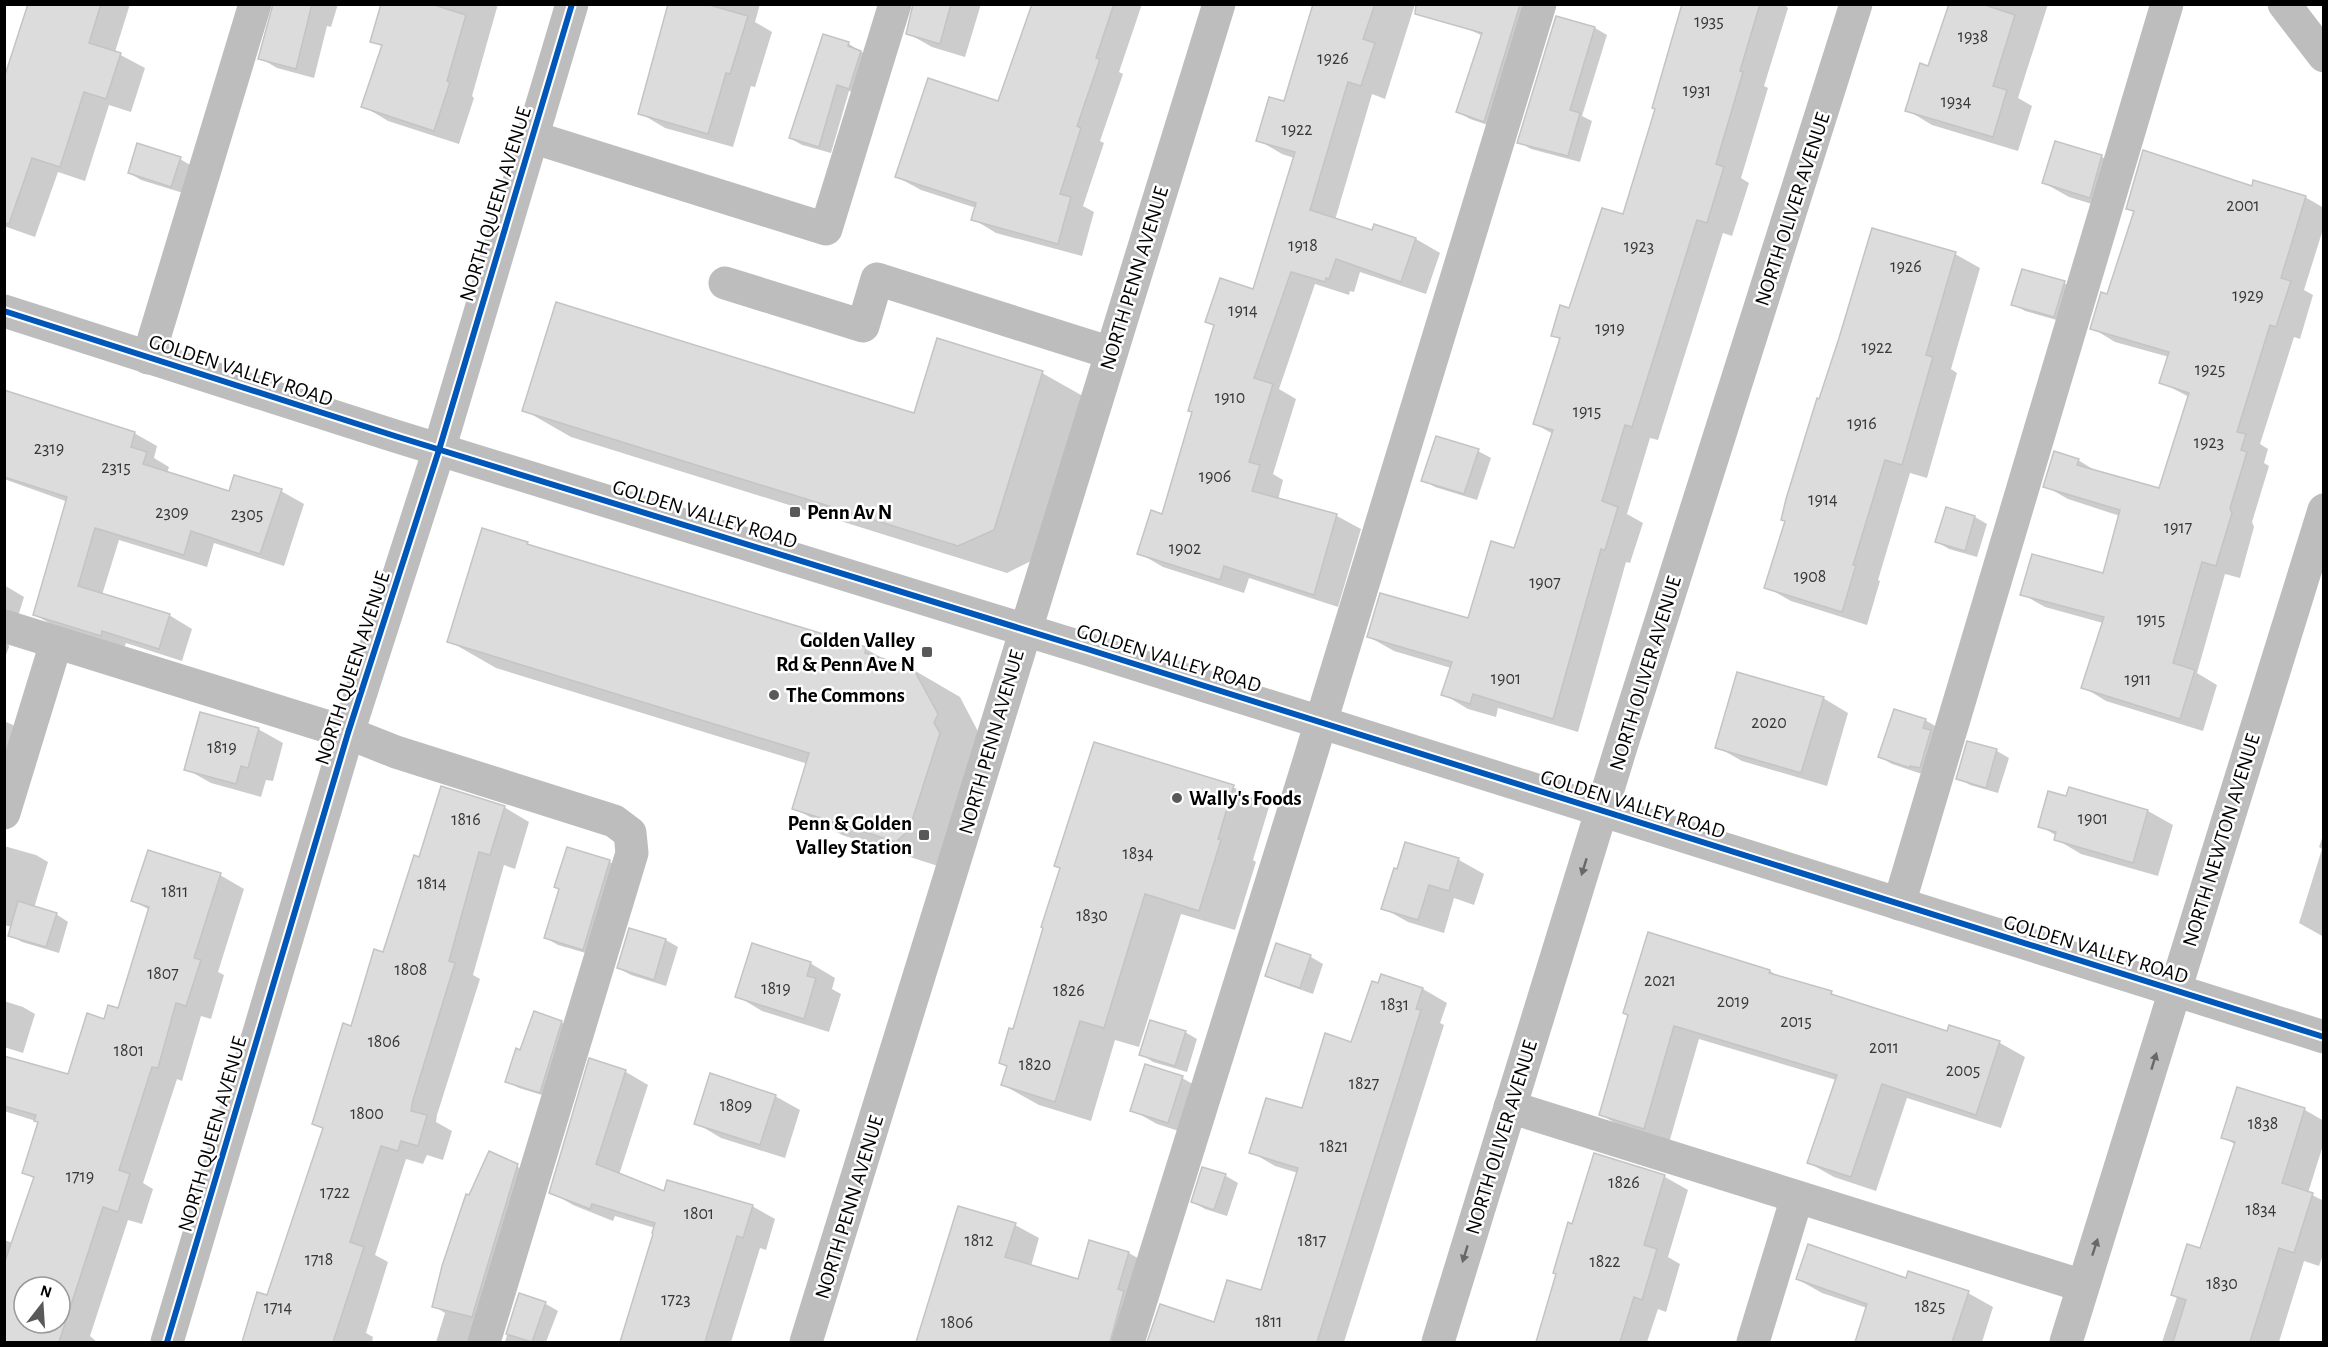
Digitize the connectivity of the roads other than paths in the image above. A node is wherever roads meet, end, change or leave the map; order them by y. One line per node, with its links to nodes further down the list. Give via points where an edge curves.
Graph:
1 (255, 4): 14 (street)
2 (572, 4): 10 (street, NORTH QUEEN AVENUE)
3 (895, 4): 10 (street, via 826,229)
4 (1219, 4): 13 (street, NORTH PENN AVENUE)
5 (1540, 4): 20 (street)
6 (1856, 4): 22 (street, NORTH OLIVER AVENUE)
7 (2167, 4): 24 (street)
8 (2284, 4): 9 (street)
9 (2324, 56)
10 (532, 137): 15 (street, NORTH QUEEN AVENUE)
11 (725, 283): 13 (street, via 863,326 877,279)
12 (4, 311): 14 (street, GOLDEN VALLEY ROAD)
13 (1111, 353): 18 (street, NORTH PENN AVENUE)
14 (148, 358): 15 (street, GOLDEN VALLEY ROAD)
15 (439, 450): 18 (street, GOLDEN VALLEY ROAD); 21 (street, NORTH QUEEN AVENUE)
16 (2324, 510): 25 (street, NORTH NEWTON AVENUE)
17 (4, 626): 19 (street)
18 (1025, 630): 20 (street, GOLDEN VALLEY ROAD); 32 (street, NORTH PENN AVENUE)
19 (56, 643): 21 (street); 23 (street)
20 (1321, 723): 22 (street, GOLDEN VALLEY ROAD); 33 (street)
21 (348, 733): 30 (street, NORTH QUEEN AVENUE); 31 (street, via 396,752 614,820 630,833 632,853)
22 (1602, 811): 24 (street, GOLDEN VALLEY ROAD); 27 (street, NORTH OLIVER AVENUE, one-way to 27)
23 (4, 813)
24 (1899, 904): 25 (street, GOLDEN VALLEY ROAD)
25 (2175, 991): 26 (street, GOLDEN VALLEY ROAD); 29 (street, NORTH NEWTON AVENUE, one-way to 25)
26 (2324, 1037)
27 (1510, 1107): 28 (street); 34 (street, NORTH OLIVER AVENUE, one-way to 34)
28 (1797, 1197): 29 (street); 35 (street)
29 (2083, 1287): 36 (street, NORTH NEWTON AVENUE)
30 (167, 1342)
31 (484, 1342)
32 (806, 1342)
33 (1128, 1342)
34 (1438, 1342)
35 (1753, 1342)
36 (2066, 1342)

